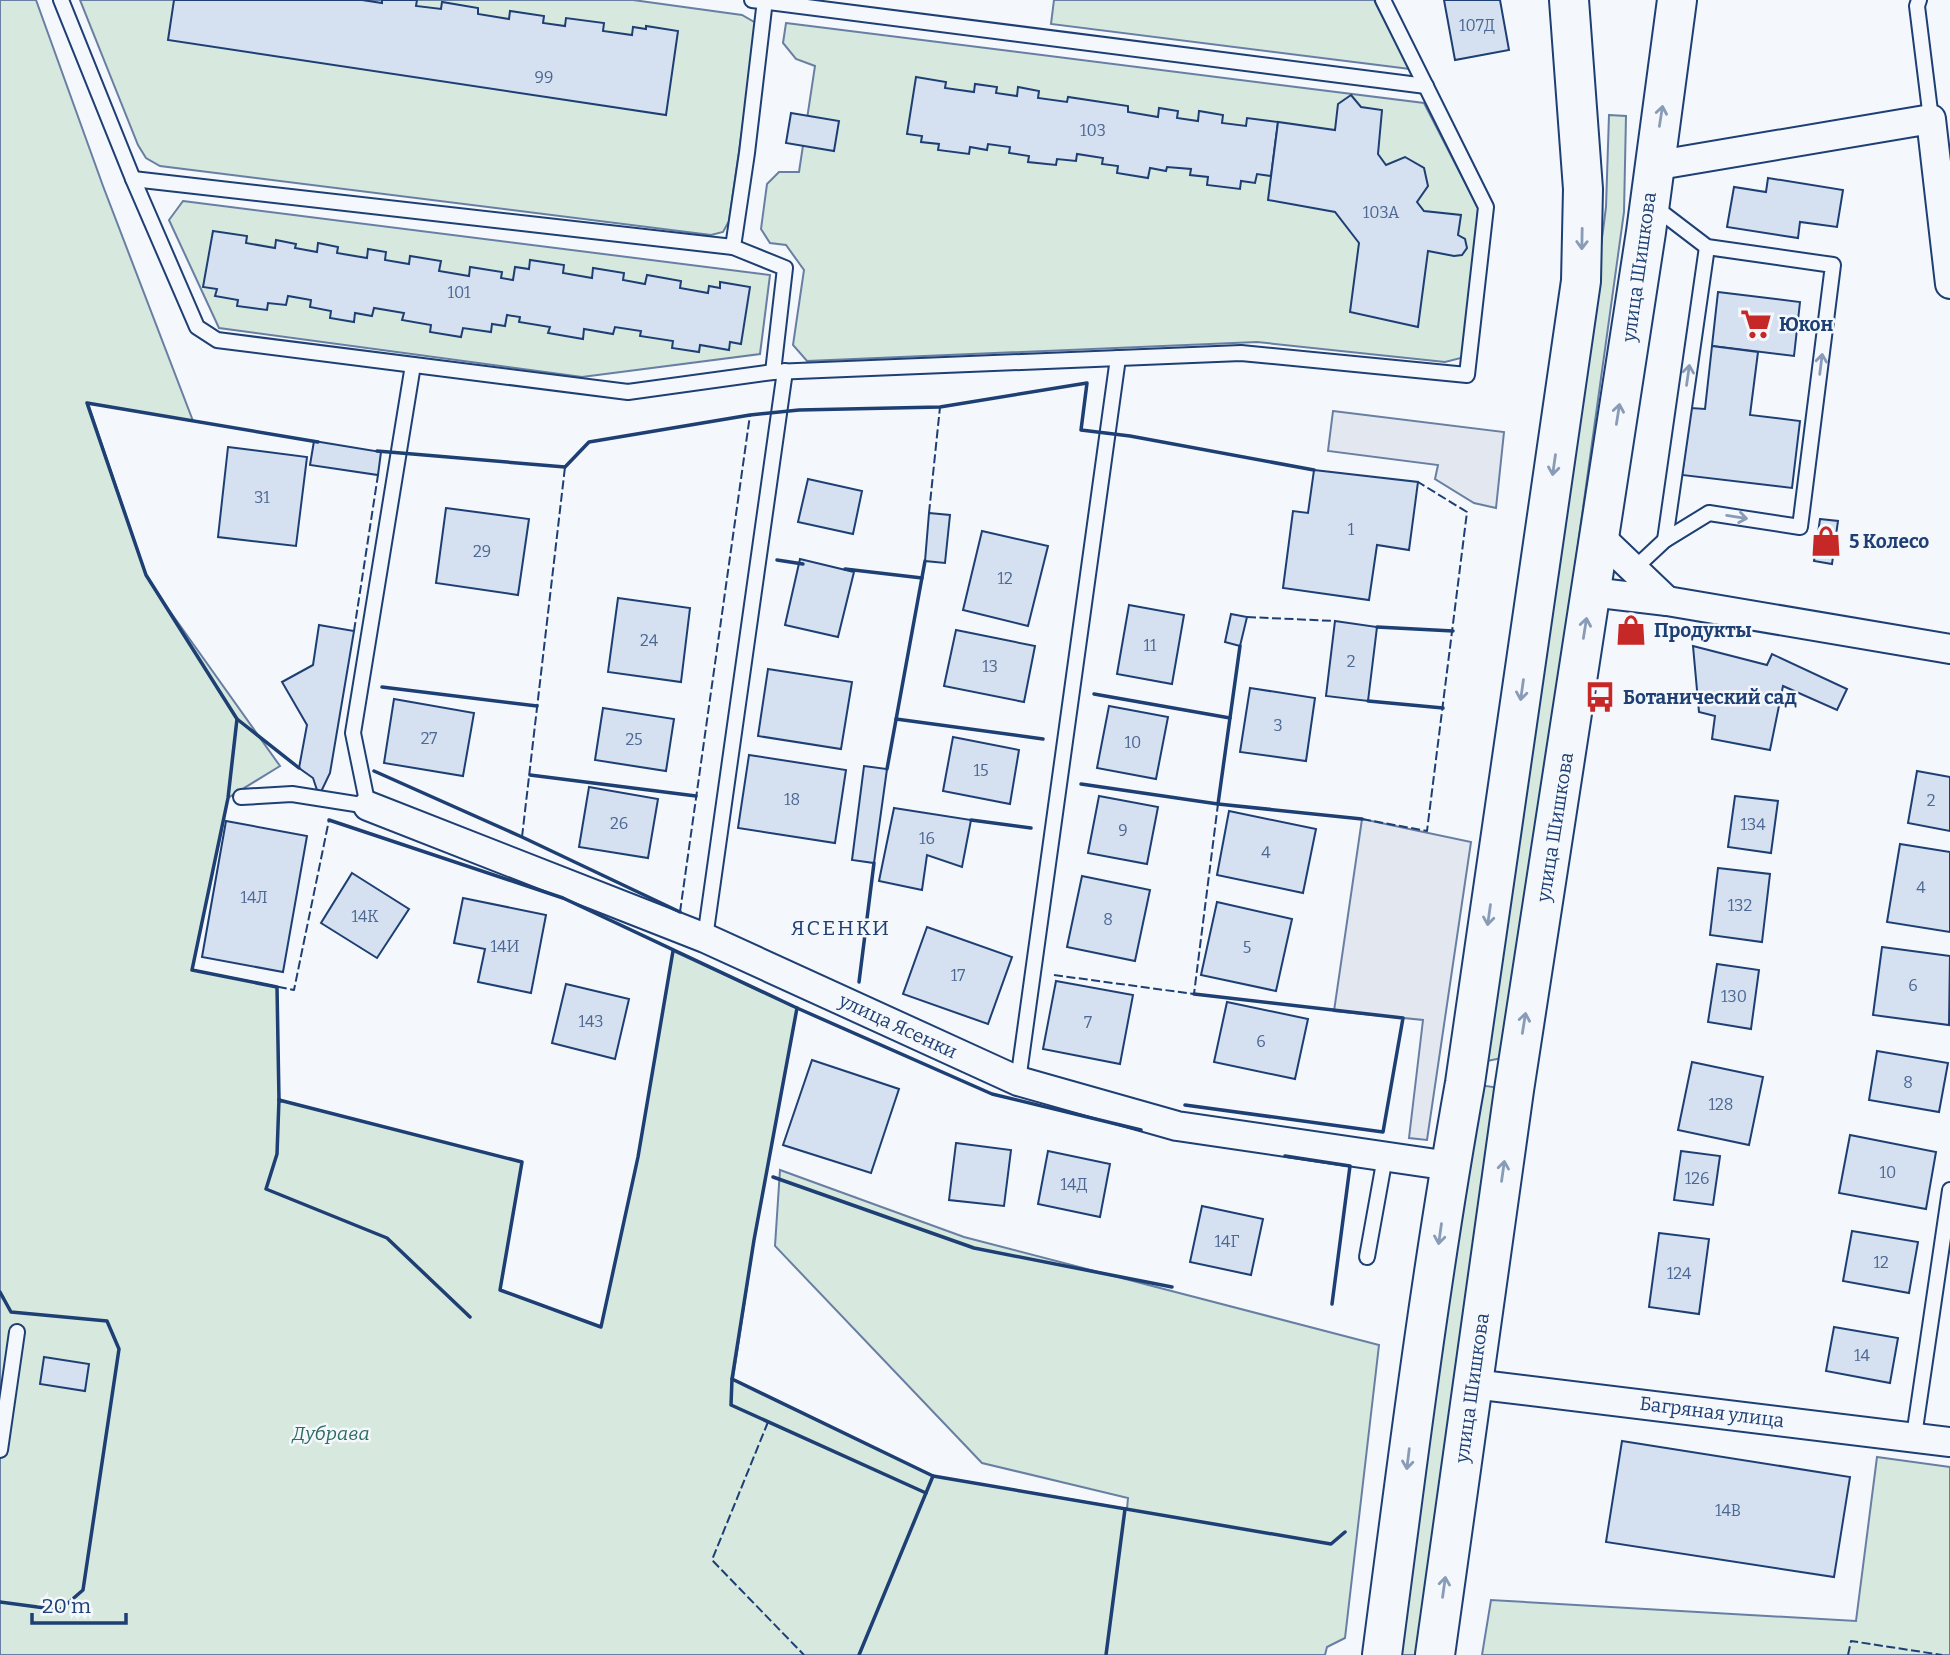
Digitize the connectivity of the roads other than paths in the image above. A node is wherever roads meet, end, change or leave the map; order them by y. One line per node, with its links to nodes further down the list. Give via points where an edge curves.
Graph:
1 (61, 0): 10 (lane)
2 (1383, 0): 8 (lane)
3 (1569, 0): 12 (main road)
4 (1586, 0): 12 (main road)
5 (1677, 0): 11 (main road, улица Шишкова, one-way to 5)
6 (1919, 0): 9 (lane)
7 (761, 1): 8 (lane); 13 (lane)
8 (1426, 86): 16 (lane, via 1486,207 1467,374 1241,353)
9 (1931, 119): 11 (street); 15 (street)
10 (133, 179): 13 (lane); 17 (lane, via 197,327 217,341)
11 (1651, 184): 14 (lane); 19 (main road, улица Шишкова, one-way to 11)
12 (1583, 189): 29 (main road, one-way to 29, via 1581,281)
13 (733, 247): 18 (lane, via 785,268)
14 (1707, 247): 20 (lane, one-way to 14); 20 (lane, one-way to 14, via 1709,513 1800,527 1833,265)
15 (1950, 284)
16 (1118, 358): 18 (lane); 28 (lane)
17 (413, 365): 18 (lane, via 628,392); 26 (lane, via 353,733)
18 (779, 372): 27 (lane)
19 (1600, 536): 21 (street); 22 (main road, улица Шишкова)
20 (1660, 544): 21 (lane)
21 (1634, 569): 23 (street)
22 (1591, 592): 23 (street); 30 (main road, улица Шишкова, one-way to 22)
23 (1667, 601): 24 (street)
24 (1950, 649)
25 (241, 797): 26 (lane, via 292,794)
26 (368, 806): 27 (street, улица Ясенки)
27 (705, 938): 28 (street, улица Ясенки)
28 (1018, 1081): 31 (street, улица Ясенки, via 1177,1126)
29 (1465, 1083): 30 (main road); 32 (main road)
30 (1514, 1090): 36 (main road, улица Шишкова, one-way to 30)
31 (1385, 1157): 32 (street, улица Ясенки); 34 (lane)
32 (1450, 1166): 40 (main road, one-way to 40)
33 (1950, 1190): 37 (lane)
34 (1367, 1257)
35 (17, 1332): 39 (lane)
36 (1473, 1384): 37 (street, Багряная улица); 41 (main road, улица Шишкова, one-way to 36)
37 (1914, 1436): 38 (street, Багряная улица)
38 (1950, 1442)
39 (0, 1450)
40 (1382, 1655)
41 (1435, 1655)

